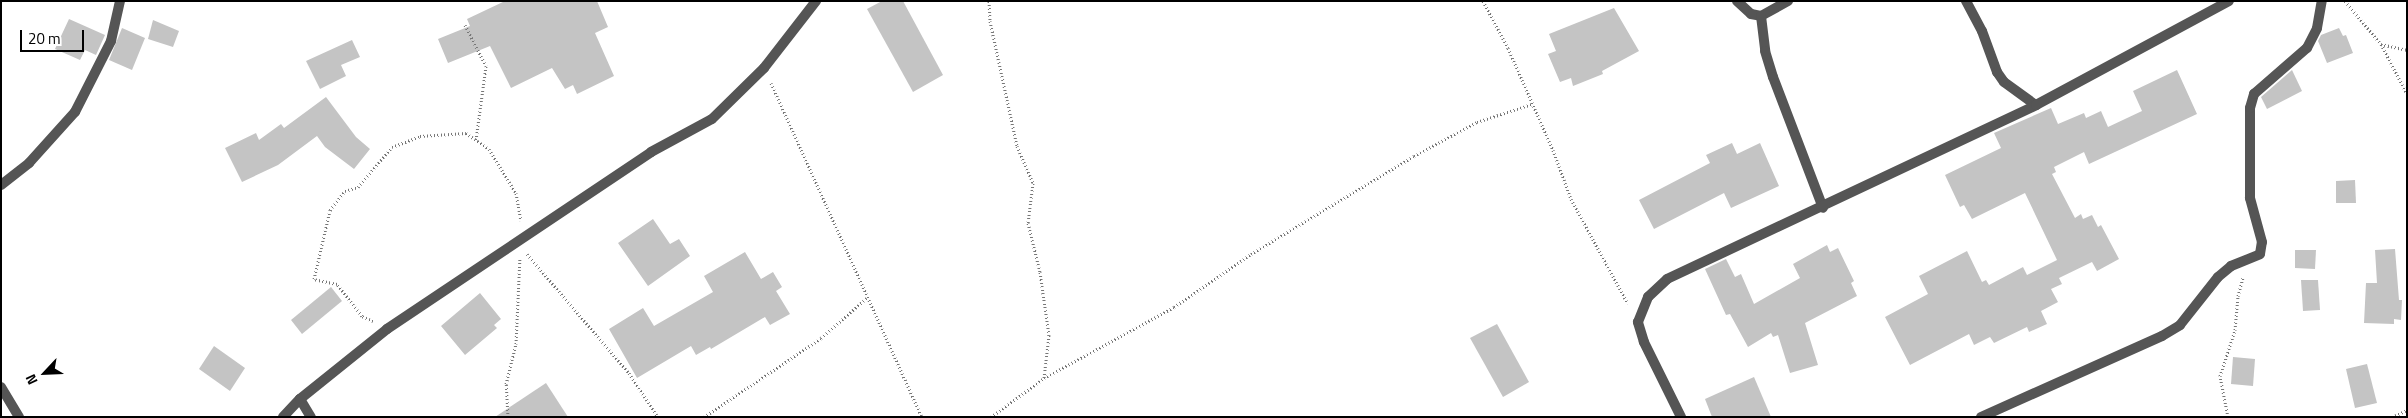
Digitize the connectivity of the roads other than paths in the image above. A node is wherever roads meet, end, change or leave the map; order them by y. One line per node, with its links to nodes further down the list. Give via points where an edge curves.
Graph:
1 (120, 1): 10 (street, via 111,41 76,112 29,163)
2 (816, 1): 13 (street, via 764,68 712,119 651,152 523,235 387,328)
3 (1737, 1): 8 (street, via 1752,14)
4 (1788, 1): 8 (street)
5 (1966, 1): 9 (street, via 1982,31 1997,72 2004,82)
6 (2229, 1): 9 (street)
7 (2322, 1): 18 (street, via 2317,28 2307,48 2254,94 2250,108 2251,210 2263,248 2254,257 2231,266 2218,277 2180,324 2162,336)
8 (1761, 16): 11 (street, via 1765,51 1773,77)
9 (2036, 105): 11 (street)
10 (1, 185)
11 (1823, 208): 17 (street, via 1667,279 1648,297 1638,322 1644,342)
12 (1, 387): 14 (street)
13 (300, 399): 15 (street); 16 (street)
14 (19, 417)
15 (283, 417)
16 (311, 417)
17 (1681, 417)
18 (1981, 417)

